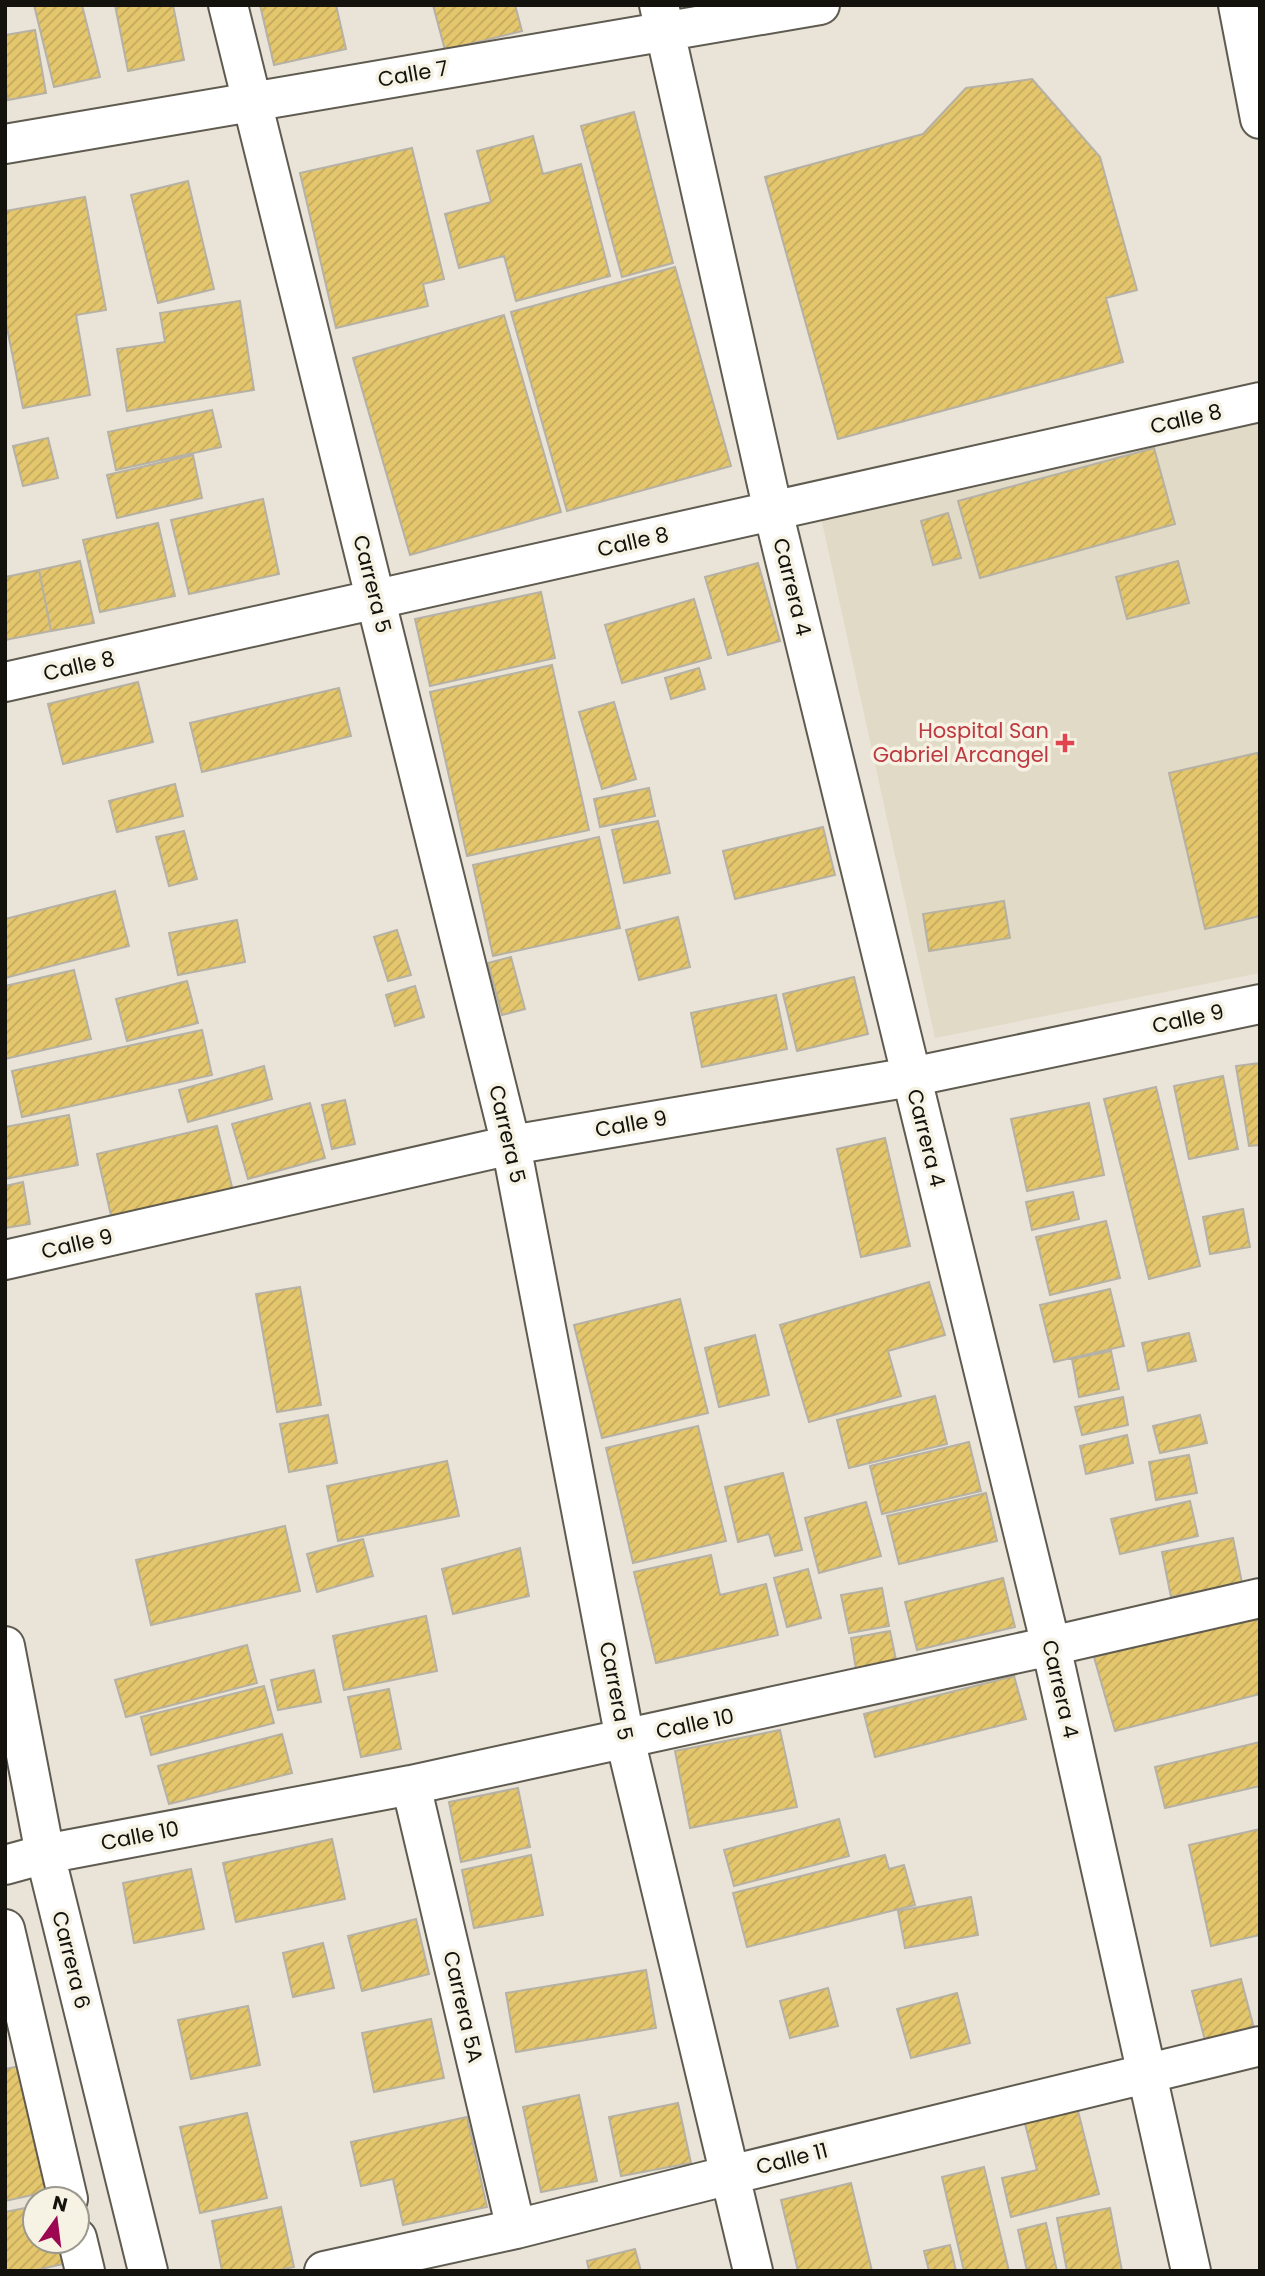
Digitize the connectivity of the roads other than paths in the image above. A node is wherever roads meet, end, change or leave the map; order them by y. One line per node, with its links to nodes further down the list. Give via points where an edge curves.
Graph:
1 (228, 5): 5 (street, Carrera 5)
2 (820, 5): 4 (street, Calle 7)
3 (1238, 5): 6 (street)
4 (662, 18): 5 (street, Calle 7); 9 (street, Carrera 4)
5 (251, 102): 7 (street, Calle 7); 10 (street, Carrera 5)
6 (1260, 119)
7 (5, 144)
8 (1260, 402): 9 (street, Calle 8)
9 (773, 511): 10 (street, Calle 8); 13 (street, Carrera 4)
10 (376, 599): 11 (street, Calle 8); 14 (street, Carrera 5)
11 (5, 682)
12 (1260, 1004): 13 (street, Calle 9)
13 (911, 1077): 14 (street, Calle 9); 18 (street, Carrera 4)
14 (510, 1145): 15 (street, Calle 9); 19 (street, Carrera 5)
15 (5, 1260)
16 (1260, 1598): 18 (street, Calle 10)
17 (5, 1646): 21 (street, Carrera 6)
18 (1051, 1646): 19 (street, Calle 10); 25 (street, Carrera 4)
19 (625, 1739): 20 (street, Calle 10); 26 (street, Carrera 5)
20 (411, 1785): 21 (street, Calle 10); 28 (street, Carrera 5A)
21 (45, 1854): 22 (street, Calle 10); 29 (street, Carrera 6)
22 (5, 1865)
23 (5, 1928): 27 (street)
24 (1260, 2046): 25 (street, Calle 11)
25 (1145, 2073): 26 (street, Calle 11); 32 (street, Carrera 4)
26 (730, 2175): 28 (street, Calle 11); 31 (street, Carrera 5)
27 (65, 2185)
28 (516, 2229): 30 (street, Calle 11)
29 (148, 2271)
30 (324, 2271)
31 (753, 2271)
32 (1191, 2271)

